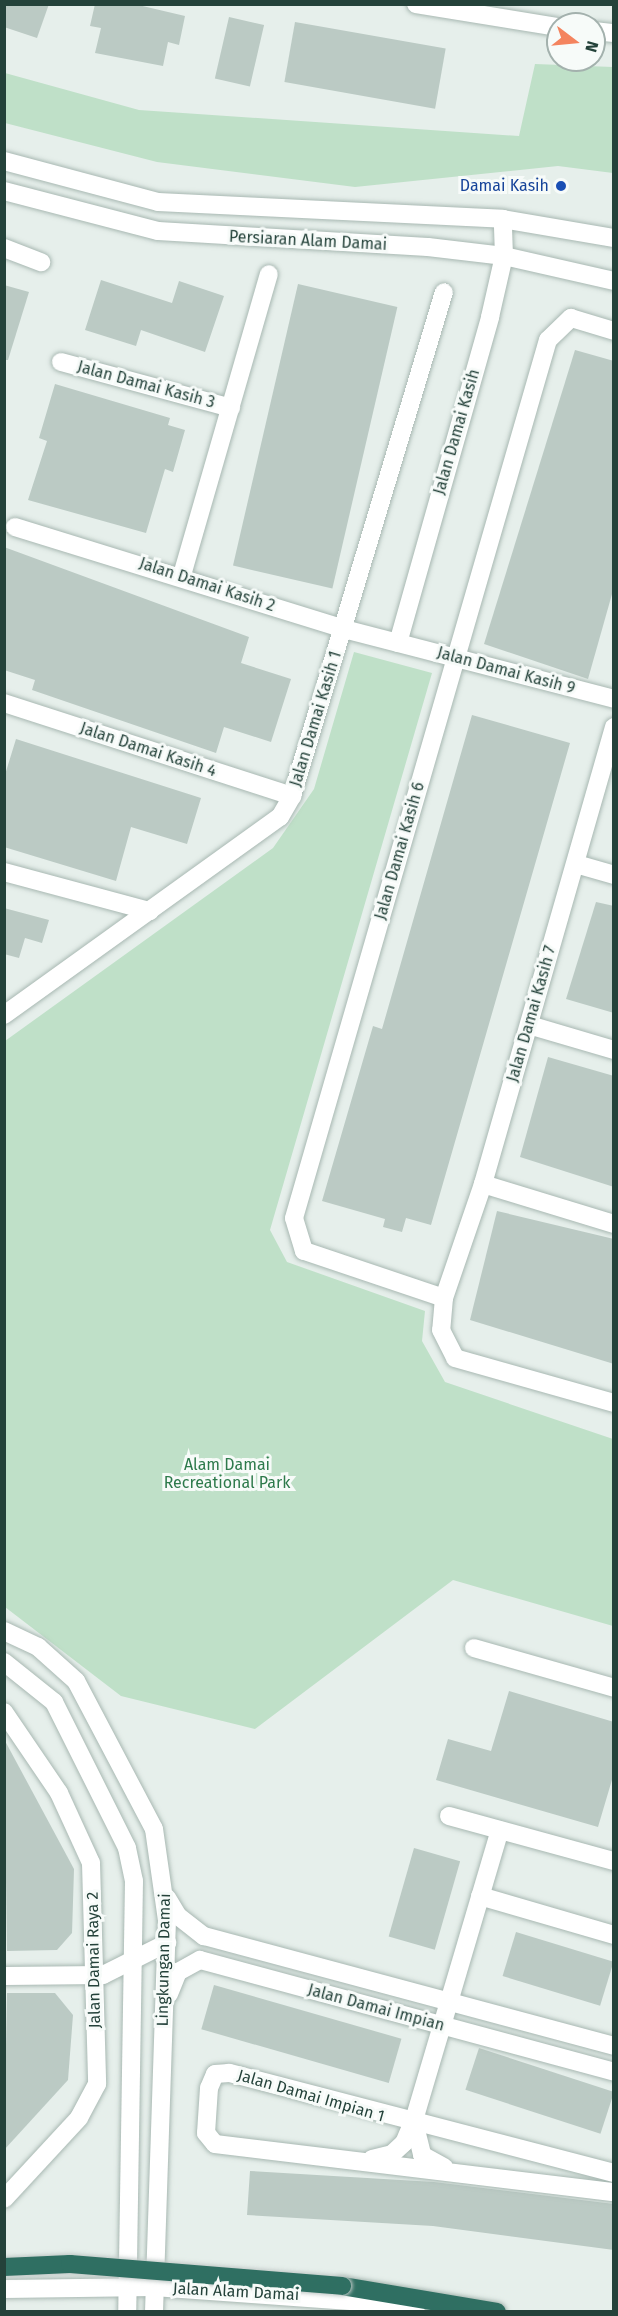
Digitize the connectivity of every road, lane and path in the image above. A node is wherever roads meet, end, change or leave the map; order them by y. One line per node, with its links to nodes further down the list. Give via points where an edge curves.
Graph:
1 (416, 4): 2 (street)
2 (546, 25)
3 (4, 161): 5 (street, Persiaran Alam Damai, via 158,202)
4 (4, 191): 8 (street, Persiaran Alam Damai, via 158,231)
5 (503, 219): 6 (street, Persiaran Alam Damai); 8 (street, Jalan Damai Kasih)
6 (614, 238)
7 (4, 248): 9 (street)
8 (504, 256): 11 (street, Persiaran Alam Damai); 19 (street, Jalan Damai Kasih)
9 (41, 262)
10 (268, 274): 15 (street)
11 (614, 281)
12 (444, 292): 18 (street, Jalan Damai Kasih 1)
13 (614, 331): 20 (street, Jalan Damai Kasih 6, via 571,318 548,340)
14 (61, 362): 15 (street, Jalan Damai Kasih 3)
15 (231, 408): 17 (street)
16 (15, 527): 17 (street, Jalan Damai Kasih 2)
17 (182, 576): 18 (street, Jalan Damai Kasih 2)
18 (344, 629): 19 (street, Jalan Damai Kasih 2); 24 (street, Jalan Damai Kasih 1)
19 (398, 643): 20 (street, Jalan Damai Kasih 9)
20 (456, 658): 21 (street, Jalan Damai Kasih 9); 34 (street, Jalan Damai Kasih 6, via 294,1218 304,1251)
21 (614, 699)
22 (4, 703): 24 (street, Jalan Damai Kasih 4)
23 (614, 728): 25 (street, Jalan Damai Kasih 7)
24 (292, 796): 28 (street, Jalan Damai Kasih 1, via 263,834)
25 (576, 864): 27 (street); 30 (street, Jalan Damai Kasih 7)
26 (4, 872): 28 (street)
27 (614, 875)
28 (150, 911): 29 (street, Jalan Damai Kasih 1)
29 (4, 1015)
30 (529, 1025): 31 (street); 32 (street, Jalan Damai Kasih 7)
31 (614, 1050)
32 (483, 1184): 33 (street); 34 (street, Jalan Damai Kasih 7)
33 (614, 1224)
34 (444, 1298): 35 (street, Jalan Damai Kasih 7, via 441,1330 455,1358)
35 (614, 1403)
36 (4, 1631): 45 (street, Lingkungan Damai, via 38,1647 76,1681 154,1829)
37 (474, 1648): 39 (street)
38 (4, 1662): 48 (street, Lingkungan Damai, via 54,1702 127,1848 134,1881)
39 (614, 1688)
40 (4, 1712): 50 (street, Jalan Damai Raya 2, via 59,1793 92,1863)
41 (449, 1816): 42 (street)
42 (500, 1830): 43 (street); 44 (street)
43 (614, 1861)
44 (480, 1896): 46 (street); 51 (street)
45 (167, 1898): 47 (street, Lingkungan Damai); 51 (street, Jalan Damai Impian, via 178,1916 204,1936)
46 (614, 1935)
47 (167, 1943): 48 (street); 52 (street, Lingkungan Damai)
48 (134, 1960): 50 (street); 63 (street, Lingkungan Damai)
49 (4, 1976): 50 (street)
50 (94, 1976): 61 (street, Jalan Damai Raya 2, via 93,2094 79,2118)
51 (449, 2001): 53 (street); 54 (street, Jalan Damai Impian)
52 (164, 2007): 53 (street, Jalan Damai Impian, via 178,1972 200,1960); 64 (street, Lingkungan Damai)
53 (442, 2026): 55 (street, Jalan Damai Impian); 56 (street)
54 (614, 2046)
55 (614, 2072)
56 (414, 2120): 57 (street, Jalan Damai Impian 1, via 392,2154); 57 (street, Jalan Damai Impian 1, via 229,2073 215,2074 206,2133 215,2144); 58 (street, Jalan Damai Impian 1, via 422,2155); 59 (street, Jalan Damai Impian 1)
57 (362, 2162): 58 (street, Jalan Damai Impian 1)
58 (454, 2171): 60 (street, Jalan Damai Impian 1)
59 (614, 2173)
60 (614, 2192)
61 (4, 2199)
62 (4, 2267): 69 (highway, bridge, via 70,2264 342,2286)
63 (128, 2286): 64 (street, Jalan Alam Damai); 65 (street, Jalan Alam Damai); 66 (street, Lingkungan Damai)
64 (154, 2287): 67 (street, Lingkungan Damai); 68 (street, Jalan Alam Damai)
65 (4, 2289)
66 (127, 2312)
67 (154, 2312)
68 (467, 2312)
69 (497, 2312)

